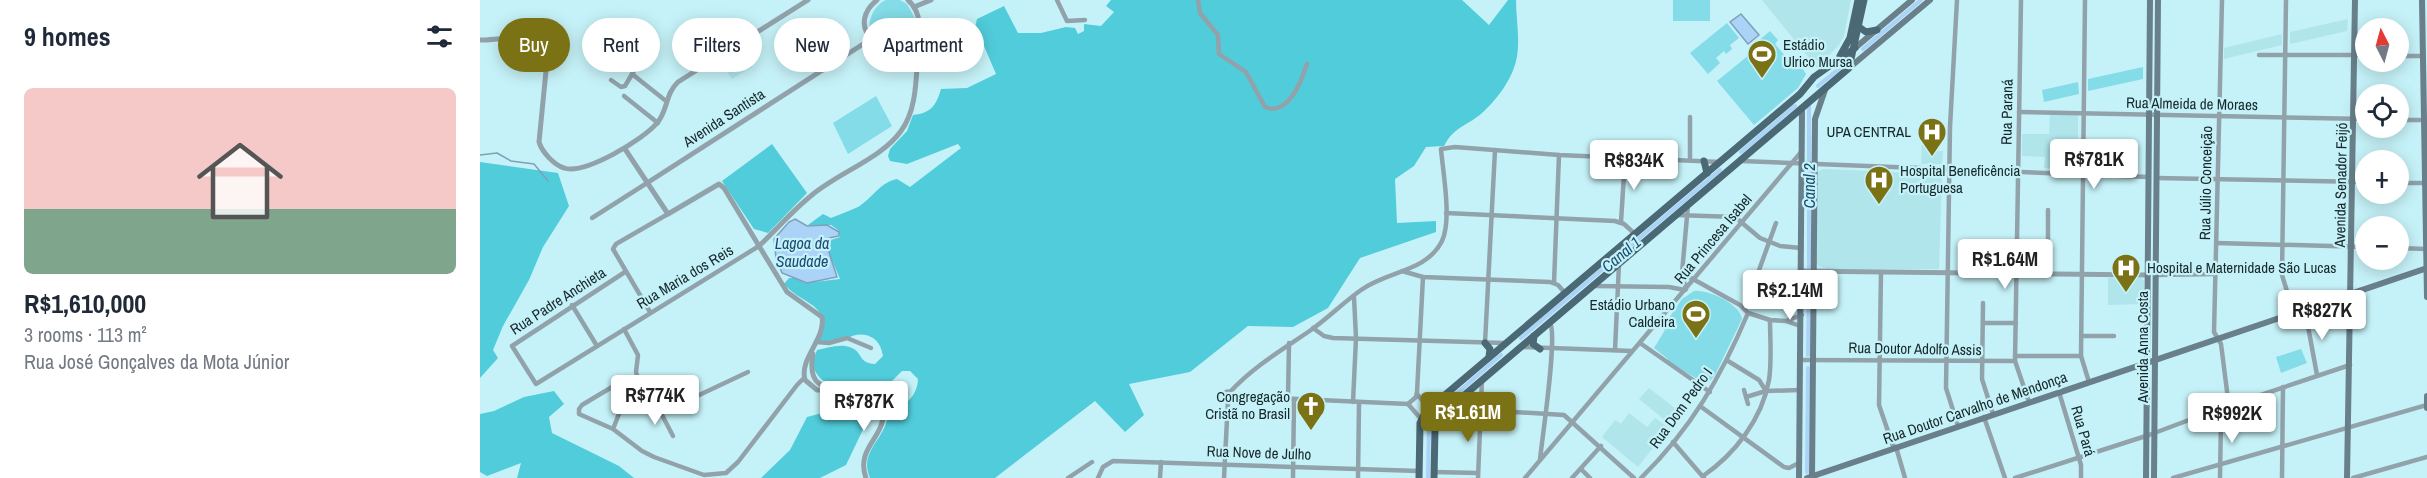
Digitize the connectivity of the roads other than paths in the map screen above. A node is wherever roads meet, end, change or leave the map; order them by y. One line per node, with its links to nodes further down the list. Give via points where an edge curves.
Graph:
1 (808, 0): 20 (street)
2 (877, 0): 24 (street)
3 (908, 0): 22 (street)
4 (1057, 0): 27 (street, via 1067,21)
5 (1198, 0): 40 (street, via 1200,13 1218,35 1218,54 1246,72 1265,107 1283,105 1300,83)
6 (1858, 0): 39 (main road, via 1850,38)
7 (1864, 0): 28 (main road)
8 (1912, 0): 29 (main road)
9 (1930, 0): 10 (street); 34 (main road)
10 (1936, 0)
11 (1957, 0): 75 (street)
12 (2021, 0): 51 (street, Rua Paraná)
13 (2085, 0): 52 (street)
14 (2150, 0): 53 (main road, Avenida Anna Costa)
15 (2158, 0): 54 (main road, Avenida Anna Costa)
16 (2222, 0): 55 (street, Rua Júlio Conceição)
17 (2286, 0): 33 (street)
18 (2355, 0): 26 (main road, Avenida Senador Feijó)
19 (927, 1): 22 (street)
20 (797, 3): 49 (street, via 678,82)
21 (2424, 3): 23 (main road)
22 (914, 8): 25 (street)
23 (2425, 14): 38 (main road)
24 (866, 18)
25 (917, 18)
26 (2355, 18)
27 (1085, 20)
28 (1859, 27): 29 (main road, via 1866,32); 32 (main road)
29 (1877, 30): 32 (main road)
30 (480, 40): 62 (street, via 526,38 544,49 546,71 539,142 554,162 565,169 574,168)
31 (862, 45): 85 (street, Avenida Santista)
32 (1857, 46): 34 (main road); 39 (main road); 41 (main road)
33 (2285, 54): 35 (street); 36 (street); 57 (street)
34 (1865, 55): 41 (main road)
35 (2259, 55)
36 (2355, 55): 58 (main road, Avenida Senador Feijó)
37 (2409, 56): 38 (street)
38 (2423, 56): 60 (main road)
39 (1837, 61): 41 (main road, via 1844,61); 43 (main road)
40 (1307, 64)
41 (1847, 70): 47 (main road)
42 (917, 72): 104 (street, via 909,115 901,132 878,152 812,195)
43 (1822, 72): 46 (main road); 65 (main road)
44 (632, 74): 45 (street, via 622,87); 49 (street)
45 (611, 80)
46 (1814, 81): 47 (main road, via 1814,90); 50 (main road)
47 (1824, 89): 50 (main road); 74 (main road, via 1815,119)
48 (624, 96): 61 (street)
49 (666, 101): 61 (street)
50 (1802, 108): 64 (main road); 70 (main road)
51 (2019, 112): 52 (street, Rua Almeida de Moraes); 77 (street, Rua Paraná)
52 (2084, 113): 53 (street, Rua Almeida de Moraes); 79 (street)
53 (2149, 115): 54 (street, Rua Almeida de Moraes); 80 (main road, Avenida Anna Costa)
54 (2157, 115): 55 (street, Rua Almeida de Moraes); 81 (main road, Avenida Anna Costa)
55 (2219, 116): 57 (street, Rua Almeida de Moraes); 82 (street, Rua Júlio Conceição)
56 (1690, 117): 68 (street)
57 (2284, 117): 58 (street, Rua Almeida de Moraes); 83 (street)
58 (2354, 119): 84 (main road, Avenida Senador Feijó)
59 (2409, 120): 60 (street)
60 (2425, 120): 87 (main road)
61 (658, 123): 62 (street)
62 (625, 149): 85 (street)
63 (1495, 150): 66 (street); 90 (street, via 1441,149); 92 (street)
64 (1802, 151): 72 (street, Rua Princesa Isabel); 73 (main road)
65 (1731, 152): 70 (main road); 71 (main road)
66 (1559, 155): 67 (street); 96 (street)
67 (1625, 158): 68 (street); 97 (street)
68 (1690, 160): 69 (street)
69 (1704, 160): 71 (street); 78 (main road)
70 (1741, 161): 72 (street); 76 (main road)
71 (1720, 162): 76 (main road); 78 (main road)
72 (1792, 164): 73 (street); 99 (street, Rua Princesa Isabel)
73 (1803, 164): 74 (street); 106 (main road)
74 (1813, 164): 75 (street); 112 (main road)
75 (1949, 170): 77 (street); 117 (street)
76 (1730, 171): 88 (main road)
77 (2018, 172): 79 (street); 118 (street, Rua Paraná)
78 (1707, 173): 100 (main road)
79 (2083, 175): 80 (street); 120 (street)
80 (2148, 177): 81 (main road); 122 (main road, Avenida Anna Costa)
81 (2156, 177): 82 (street); 123 (main road, Avenida Anna Costa)
82 (2218, 179): 83 (street); 102 (street, Rua Júlio Conceição)
83 (2283, 180): 84 (street); 103 (street)
84 (2353, 182): 105 (main road, Avenida Senador Feijó)
85 (647, 183): 91 (street); 95 (street, Avenida Santista)
86 (2409, 183): 87 (street)
87 (2426, 183): 108 (main road)
88 (1688, 204): 93 (main road); 94 (street)
89 (2048, 210): 119 (street)
90 (1446, 213): 92 (street); 114 (street, via 1438,248)
91 (668, 214): 104 (street, via 715,184 724,188); 113 (street, via 616,244 613,249)
92 (1493, 215): 96 (street); 126 (street)
93 (1676, 215): 94 (street); 109 (main road)
94 (1687, 216): 99 (street, via 1732,217); 116 (street)
95 (592, 218)
96 (1557, 219): 97 (street); 127 (street)
97 (1621, 222): 100 (street)
98 (1776, 223): 101 (street, Rua Dom Pedro I)
99 (1742, 224): 101 (street); 125 (street, Rua Princesa Isabel)
100 (1635, 234): 132 (main road)
101 (1769, 243): 106 (street); 140 (street, Rua Dom Pedro I)
102 (2216, 243): 103 (street); 121 (street, Rua Júlio Conceição)
103 (2282, 245): 105 (street); 142 (street, via 2282,278)
104 (759, 246): 141 (street, Rua Maria dos Reis); 161 (street, via 787,291 822,317)
105 (2352, 247): 133 (main road, Avenida Senador Feijó)
106 (1801, 248): 111 (main road)
107 (2409, 248): 108 (street)
108 (2426, 249): 110 (main road)
109 (1619, 264): 128 (main road); 129 (street)
110 (2427, 269): 133 (main road, Rua Doutor Carvalho de Mendonça); 135 (main road)
111 (1801, 271): 112 (street); 143 (main road)
112 (1813, 271): 115 (street); 175 (main road)
113 (625, 272): 138 (street, Rua Padre Anchieta); 141 (street)
114 (1402, 272): 124 (street); 134 (street, via 1360,290)
115 (1881, 272): 117 (street); 176 (street)
116 (1682, 273): 125 (street); 131 (street)
117 (1947, 273): 118 (street); 178 (street)
118 (2016, 273): 119 (street); 148 (street, Rua Paraná)
119 (2048, 274): 120 (street)
120 (2082, 274): 122 (street); 153 (street)
121 (2216, 274): 123 (street); 157 (street, Rua Júlio Conceição, via 2214,332)
122 (2147, 275): 180 (main road, Avenida Anna Costa)
123 (2155, 275): 180 (main road, Avenida Anna Costa)
124 (1423, 277): 126 (street); 156 (street)
125 (1694, 279): 131 (street, Rua Princesa Isabel); 140 (street)
126 (1489, 280): 127 (street); 162 (street)
127 (1554, 283): 132 (street)
128 (1594, 286): 129 (street); 146 (main road)
129 (1618, 286): 130 (street); 168 (street)
130 (1669, 287): 131 (street); 136 (street)
131 (1685, 289): 136 (street, Rua Princesa Isabel)
132 (1566, 293): 159 (main road)
133 (2351, 294): 139 (main road, Rua Doutor Carvalho de Mendonça); 181 (main road, Avenida Senador Feijó)
134 (1354, 297): 150 (street); 155 (street)
135 (2427, 297)
136 (1678, 298): 160 (street, Rua Princesa Isabel)
137 (1983, 303): 147 (street)
138 (572, 305): 163 (street); 189 (street, Rua Padre Anchieta, via 512,346)
139 (2305, 310): 142 (main road, Rua Doutor Carvalho de Mendonça); 184 (street)
140 (1747, 311): 144 (street); 177 (street, Rua Dom Pedro I)
141 (650, 312): 149 (street, Rua Maria dos Reis)
142 (2294, 314): 157 (main road, Rua Doutor Carvalho de Mendonça)
143 (1802, 315): 145 (street); 151 (main road)
144 (1770, 320): 145 (street); 195 (street, via 1770,379)
145 (1786, 321): 151 (street)
146 (1550, 323): 152 (main road); 167 (street)
147 (1983, 323): 148 (street); 179 (street)
148 (2016, 323): 173 (street, Rua Paraná)
149 (624, 328): 163 (street, Rua Maria dos Reis); 219 (street, via 638,355 636,372 646,407 650,414)
150 (1313, 328): 155 (street, via 1324,336); 158 (street)
151 (1802, 329): 174 (main road)
152 (1534, 336): 165 (main road); 166 (main road, via 1533,343)
153 (2081, 336): 154 (street); 171 (street)
154 (2114, 336)
155 (1356, 338): 156 (street); 206 (street)
156 (1420, 340): 162 (street); 198 (street)
157 (2218, 340): 180 (main road, Rua Doutor Carvalho de Mendonça); 204 (street, Rua Júlio Conceição)
158 (1289, 343): 199 (street, via 1261,364); 203 (street)
159 (1505, 343): 162 (street); 165 (main road, via 1515,340); 165 (main road, via 1509,353); 170 (main road)
160 (1640, 343): 169 (street, Rua Princesa Isabel); 196 (street)
161 (815, 344): 164 (street, via 847,338); 182 (street); 186 (street)
162 (1488, 344): 170 (main road)
163 (597, 346): 189 (street, Rua Maria dos Reis)
164 (871, 348)
165 (1518, 349): 166 (street); 187 (main road)
166 (1540, 349): 167 (street)
167 (1551, 349): 168 (street); 218 (street)
168 (1616, 350): 169 (street); 172 (street)
169 (1632, 351): 172 (street, Rua Princesa Isabel)
170 (1489, 357): 213 (main road)
171 (2081, 357): 173 (street, Rua Doutor Adolfo Assis); 188 (street)
172 (1625, 359): 224 (street, Rua Princesa Isabel)
173 (2015, 359): 179 (street, Rua Doutor Adolfo Assis); 205 (street, Rua Paraná)
174 (1801, 360): 175 (street, Rua Doutor Adolfo Assis); 194 (main road)
175 (1814, 360): 176 (street, Rua Doutor Adolfo Assis); 253 (main road)
176 (1879, 360): 178 (street, Rua Doutor Adolfo Assis); 237 (street, via 1879,405)
177 (1728, 361): 195 (street, via 1759,380); 196 (street, Rua Dom Pedro I)
178 (1947, 361): 179 (street, Rua Doutor Adolfo Assis); 225 (street, via 1946,392)
179 (1981, 361): 220 (street)
180 (2150, 361): 188 (main road, Rua Doutor Carvalho de Mendonça); 228 (main road, Avenida Anna Costa); 231 (main road, Avenida Anna Costa)
181 (2350, 365): 184 (street); 226 (main road, Avenida Senador Feijó)
182 (804, 369): 185 (street); 186 (street)
183 (748, 372): 219 (street)
184 (2317, 375): 191 (street)
185 (804, 378): 186 (street); 190 (street); 227 (street, via 738,462 720,475 704,475 654,457)
186 (816, 379): 190 (street, via 815,387); 192 (street, via 828,388)
187 (1482, 379): 202 (main road); 216 (street)
188 (2089, 382): 197 (main road, Rua Doutor Carvalho de Mendonça)
189 (536, 384)
190 (810, 386): 192 (street, via 821,391)
191 (2283, 387): 207 (street); 236 (street)
192 (843, 390): 254 (street, via 865,392 876,400 883,415 883,425 863,460)
193 (1744, 390): 201 (street)
194 (1801, 390): 195 (street); 244 (main road)
195 (1766, 391): 201 (street); 232 (street, via 1761,410)
196 (1710, 392): 210 (street, Rua Dom Pedro I)
197 (2059, 392): 205 (main road, Rua Doutor Carvalho de Mendonça); 238 (street, Rua Pará)
198 (1417, 394): 208 (street); 213 (street)
199 (1230, 396): 203 (street); 243 (street)
200 (2427, 396): 211 (main road)
201 (1746, 397): 209 (street)
202 (1460, 398): 214 (main road); 215 (street)
203 (1291, 399): 206 (street); 246 (street)
204 (2228, 399): 207 (street); 212 (street)
205 (2029, 402): 220 (main road, Rua Doutor Carvalho de Mendonça)
206 (1356, 403): 208 (street); 247 (street)
207 (2236, 403): 212 (street)
208 (1408, 404): 223 (street)
209 (1748, 404)
210 (1700, 406): 232 (street); 233 (street, Rua Dom Pedro I)
211 (2427, 406): 226 (street)
212 (2224, 407): 217 (street); 222 (street)
213 (1429, 408): 223 (main road)
214 (1448, 408): 215 (street); 250 (main road, via 1436,423)
215 (1470, 408): 216 (street)
216 (1481, 409): 218 (street); 251 (street)
217 (2213, 411): 222 (street); 228 (street)
218 (1545, 412): 224 (street, via 1564,415); 229 (street)
219 (662, 413): 230 (street)
220 (1993, 414): 221 (main road, Rua Doutor Carvalho de Mendonça)
221 (1984, 417): 225 (main road, Rua Doutor Carvalho de Mendonça); 268 (street)
222 (2221, 417): 245 (street)
223 (1421, 419): 249 (main road)
224 (1574, 422): 234 (street, Rua Princesa Isabel); 235 (street)
225 (1958, 426): 237 (main road, Rua Doutor Carvalho de Mendonça)
226 (2348, 427): 236 (street); 276 (main road, Avenida Senador Feijó)
227 (613, 429): 227 (street, via 578,412 582,405 617,384 626,396)
228 (2154, 432): 231 (street); 272 (main road, Avenida Anna Costa)
229 (1543, 433): 234 (street, via 1547,443); 240 (street)
230 (674, 436)
231 (2146, 436): 238 (street); 271 (main road, Avenida Anna Costa)
232 (1742, 437): 244 (street, via 1784,467); 252 (street)
233 (1673, 442): 252 (street); 265 (street, Rua Dom Pedro I)
234 (1555, 444): 240 (street, Rua Princesa Isabel)
235 (1601, 446): 248 (street); 264 (street)
236 (2283, 446): 245 (street); 275 (street)
237 (1896, 447): 253 (main road, Rua Doutor Carvalho de Mendonça); 267 (street)
238 (2079, 458): 269 (street); 270 (street, Rua Pará)
239 (2427, 458): 277 (street)
240 (1540, 461): 261 (street, Rua Princesa Isabel)
241 (1092, 462): 255 (street)
242 (1161, 462): 243 (street, Rua Nove de Julho); 256 (street, Rua Nove de Julho, via 1113,461 1100,470); 257 (street)
243 (1225, 464): 246 (street, Rua Nove de Julho); 258 (street)
244 (1799, 464): 266 (main road)
245 (2221, 464): 273 (street); 274 (street)
246 (1294, 466): 247 (street, Rua Nove de Julho); 259 (street)
247 (1358, 469): 249 (street, Rua Nove de Julho); 260 (street)
248 (1581, 469): 262 (street); 263 (street)
249 (1419, 474)
250 (1434, 475): 251 (street)
251 (1478, 475)
252 (1703, 477)
253 (1810, 477)
254 (866, 478)
255 (1068, 478)
256 (1098, 478)
257 (1160, 478)
258 (1224, 478)
259 (1293, 478)
260 (1358, 478)
261 (1525, 478)
262 (1572, 478)
263 (1590, 478)
264 (1634, 478)
265 (1641, 478)
266 (1799, 478)
267 (1905, 478)
268 (2005, 478)
269 (2016, 478)
270 (2081, 478)
271 (2146, 478)
272 (2154, 478)
273 (2173, 478)
274 (2220, 478)
275 (2282, 478)
276 (2347, 478)
277 (2353, 478)

